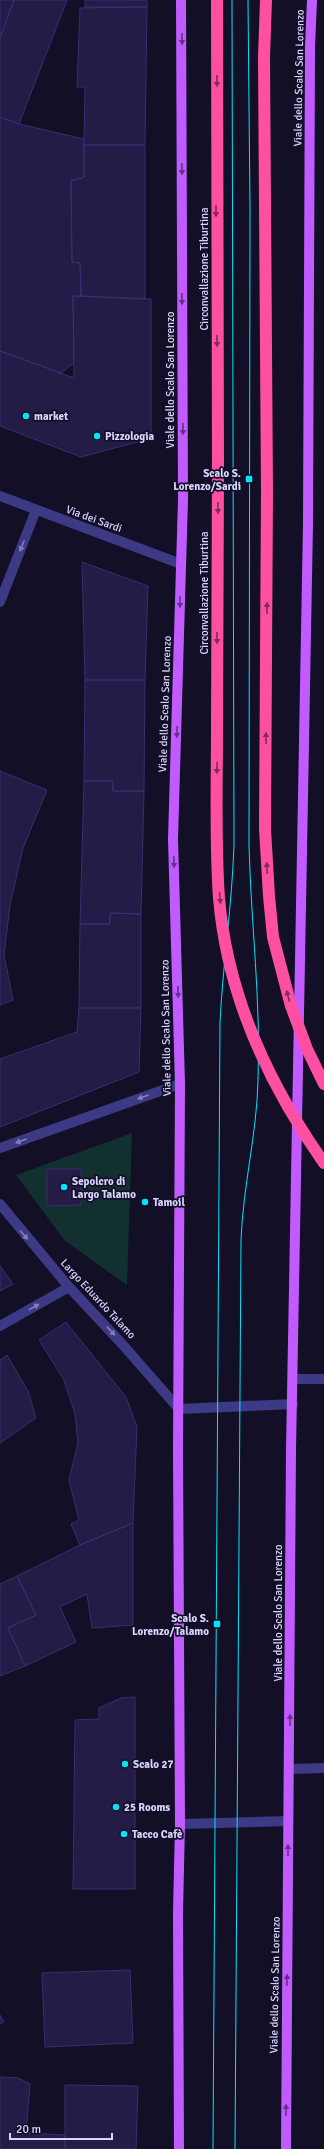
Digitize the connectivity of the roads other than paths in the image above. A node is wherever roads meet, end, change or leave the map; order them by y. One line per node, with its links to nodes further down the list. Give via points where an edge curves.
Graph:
1 (181, 0): 7 (main road, Viale dello Scalo San Lorenzo, one-way to 7)
2 (217, 0): 12 (highway, Circonvallazione Tiburtina, one-way to 12, bridge, via 216,830 219,899 236,985 256,1043 274,1082)
3 (266, 0): 10 (highway, one-way to 3, bridge, via 299,1029 280,968 273,937 266,850)
4 (312, 0): 17 (main road, Viale dello Scalo San Lorenzo, via 308,524)
5 (1, 497): 6 (street, Via dei Sardi)
6 (36, 510): 7 (street, Via dei Sardi); 8 (street, one-way to 8)
7 (181, 564): 9 (main road, Viale dello Scalo San Lorenzo, one-way to 9, via 173,839)
8 (0, 602)
9 (180, 1084): 11 (street, one-way to 11); 19 (main road, Viale dello Scalo San Lorenzo)
10 (324, 1084)
11 (0, 1148)
12 (324, 1163)
13 (0, 1204): 14 (street, Largo Eduardo Talamo, one-way to 14)
14 (69, 1287): 15 (street, one-way to 14); 19 (street, Largo Eduardo Talamo, one-way to 19)
15 (0, 1326)
16 (324, 1379): 17 (street)
17 (293, 1380): 18 (main road, Viale dello Scalo San Lorenzo)
18 (293, 1404): 19 (street); 21 (main road, Viale dello Scalo San Lorenzo, one-way to 18)
19 (179, 1409): 23 (main road, Viale dello Scalo San Lorenzo)
20 (324, 1768): 21 (street)
21 (290, 1769): 22 (main road, Viale dello Scalo San Lorenzo)
22 (288, 1821): 23 (street); 25 (main road, Viale dello Scalo San Lorenzo, one-way to 22)
23 (180, 1824): 24 (main road, Viale dello Scalo San Lorenzo)
24 (179, 2149)
25 (286, 2149)

